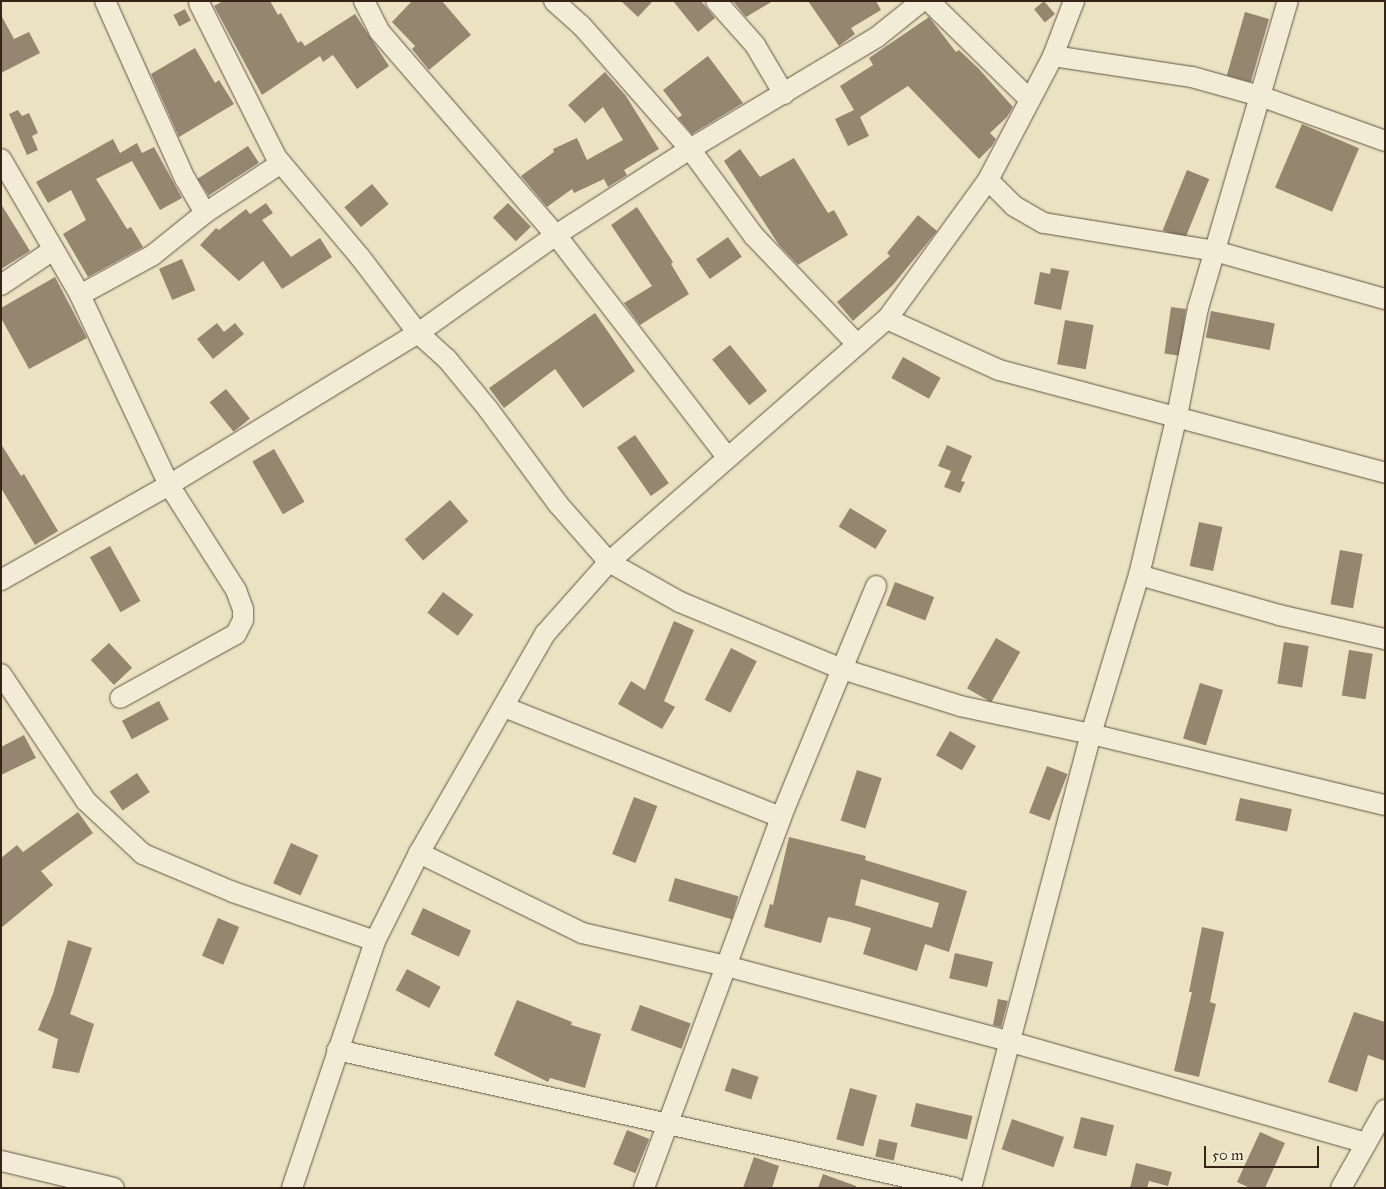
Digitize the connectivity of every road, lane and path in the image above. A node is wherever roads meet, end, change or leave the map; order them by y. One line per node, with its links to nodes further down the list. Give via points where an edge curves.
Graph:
1 (105, 1): 19 (street, via 185,179)
2 (364, 1): 20 (street, via 379,31)
3 (554, 1): 15 (street, via 581,25)
4 (716, 1): 11 (street, via 754,45)
5 (922, 1): 11 (street, via 877,37)
6 (929, 1): 13 (street)
7 (1074, 1): 10 (street)
8 (1288, 1): 12 (street)
9 (199, 3): 17 (street)
10 (1053, 56): 12 (street, via 1192,77); 13 (street)
11 (784, 94): 15 (street)
12 (1260, 96): 14 (street); 22 (street)
13 (1030, 100): 18 (street)
14 (1385, 141)
15 (690, 149): 20 (street); 28 (street, via 754,236)
16 (1, 159): 21 (street)
17 (281, 163): 19 (street); 27 (street, via 360,257)
18 (988, 180): 22 (street, via 1014,206 1044,223); 26 (street)
19 (204, 212): 24 (street, via 153,255)
20 (556, 235): 27 (street); 30 (street)
21 (53, 250): 23 (street); 24 (street)
22 (1215, 251): 25 (street); 29 (street, via 1198,308)
23 (1, 285)
24 (80, 295): 32 (street)
25 (1385, 299)
26 (887, 319): 28 (street); 29 (street, via 999,370)
27 (418, 333): 32 (street); 33 (street, via 453,366 558,504)
28 (857, 344): 30 (street)
29 (1177, 416): 31 (street); 34 (street)
30 (726, 456): 33 (street)
31 (1385, 473)
32 (169, 485): 35 (street); 40 (street, via 236,590 243,620 236,634)
33 (609, 562): 38 (street, via 680,602); 41 (street, via 545,634)
34 (1139, 575): 37 (street, via 1279,615); 42 (street)
35 (1, 580)
36 (876, 586): 38 (street)
37 (1385, 639)
38 (842, 669): 42 (street, via 960,706); 44 (street)
39 (1, 674): 46 (street, via 86,801 143,854 233,892)
40 (120, 698)
41 (504, 707): 44 (street); 45 (street)
42 (1091, 734): 43 (street); 48 (street)
43 (1385, 806)
44 (781, 817): 47 (street)
45 (419, 853): 46 (street); 47 (street, via 582,932)
46 (375, 941): 49 (street)
47 (726, 966): 48 (street); 51 (street)
48 (1008, 1041): 52 (street); 58 (street)
49 (337, 1050): 51 (street); 55 (street)
50 (1385, 1110): 52 (street)
51 (669, 1122): 56 (street); 57 (street)
52 (1366, 1143): 59 (street)
53 (1, 1161): 54 (street)
54 (114, 1188)
55 (292, 1188)
56 (644, 1188)
57 (955, 1188)
58 (971, 1188)
59 (1340, 1188)

